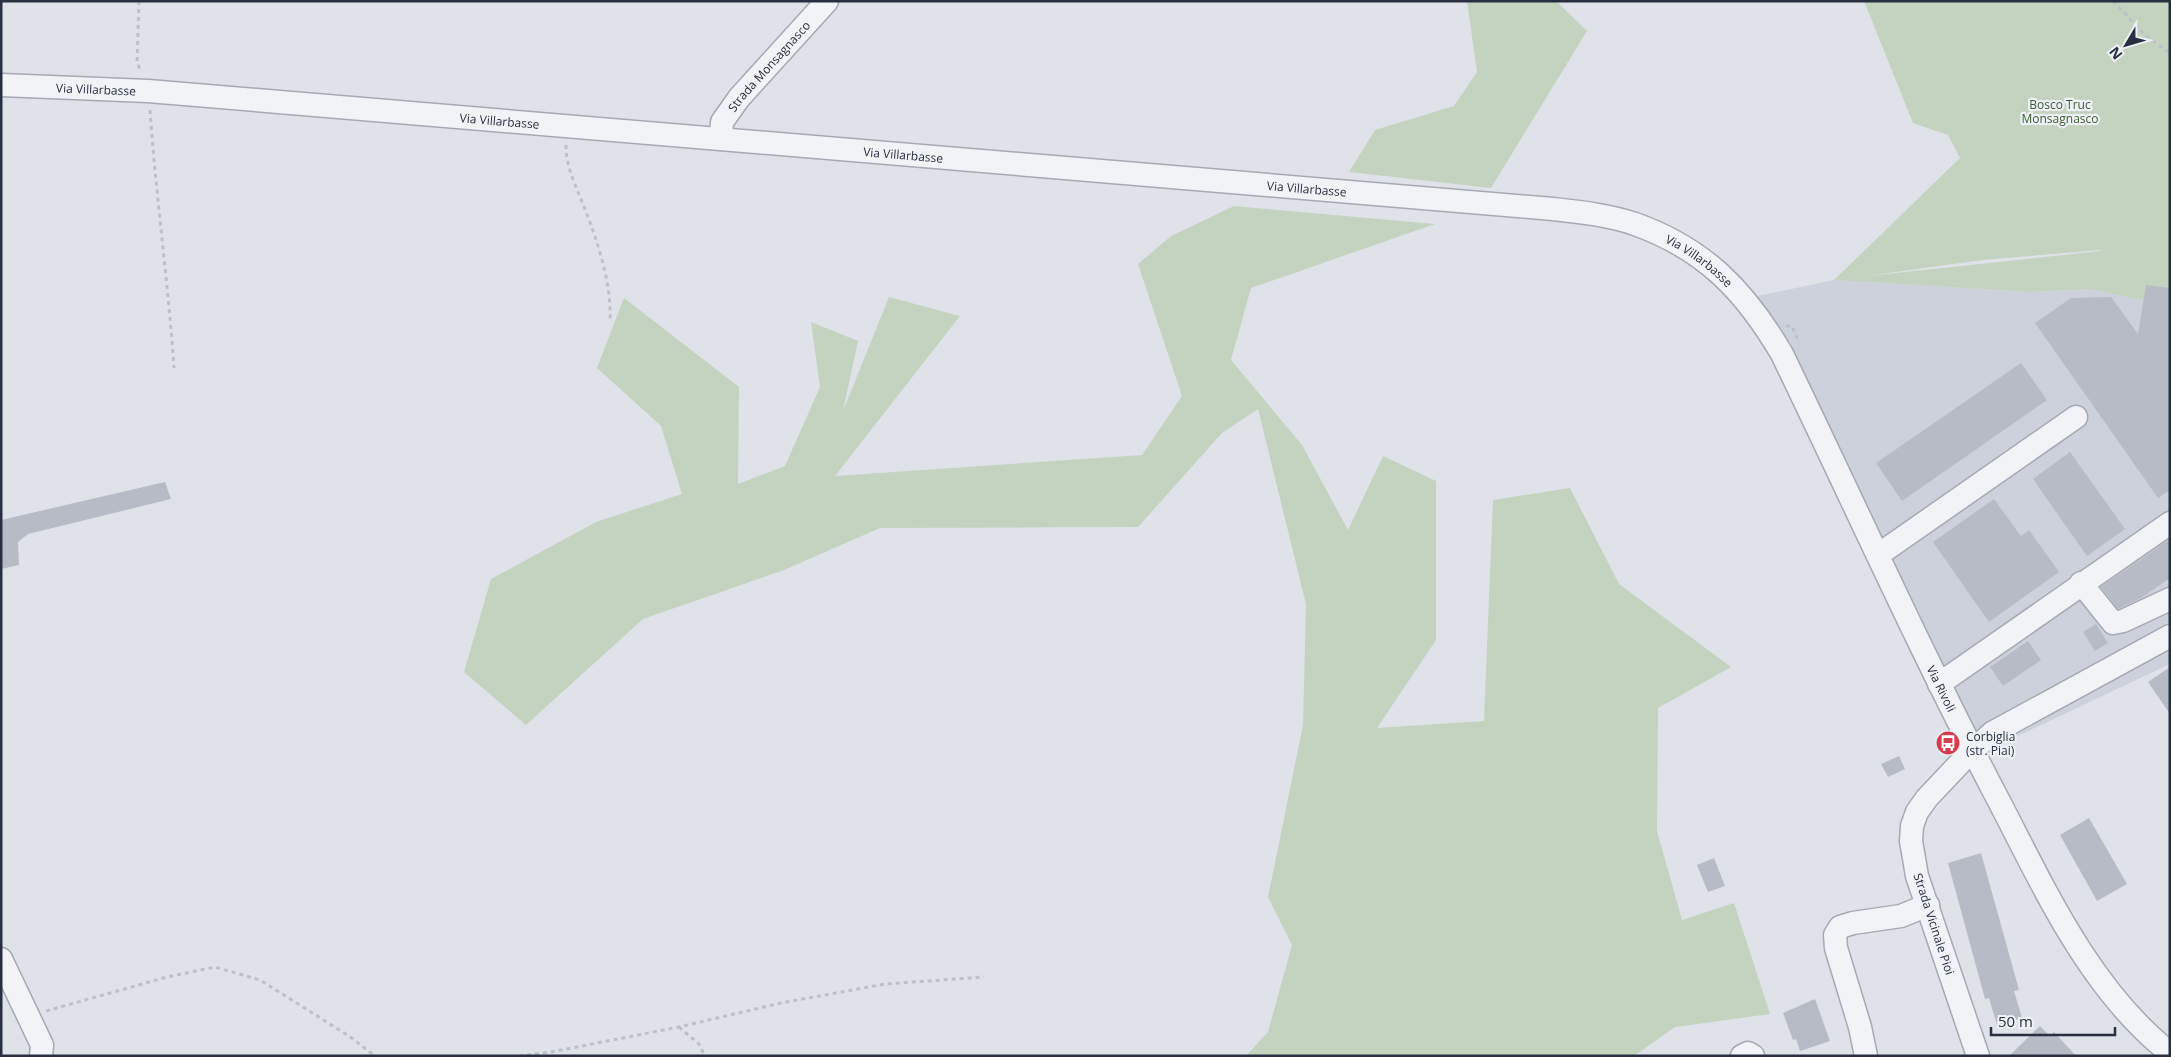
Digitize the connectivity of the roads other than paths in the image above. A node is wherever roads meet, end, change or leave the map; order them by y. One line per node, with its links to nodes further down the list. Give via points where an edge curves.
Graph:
1 (828, 1): 3 (street, Strada Monsagnasco, via 739,98 722,122)
2 (1, 85): 3 (street, Via Villarbasse, via 148,91)
3 (721, 138): 4 (street, Via Villarbasse, via 1596,215 1669,238 1703,259 1746,299)
4 (1766, 326): 7 (street, Via Rivoli)
5 (2076, 417): 7 (street)
6 (2170, 522): 8 (street)
7 (1878, 555): 11 (street, Via Rivoli)
8 (2082, 583): 9 (street, via 2113,623); 11 (street)
9 (2170, 599)
10 (2170, 636): 12 (street, Strada Vicinale Pioi, via 1992,734)
11 (1939, 684): 12 (street, Via Rivoli)
12 (1973, 751): 13 (street, Strada Vicinale Pioi, via 1927,798 1912,826 1917,876); 15 (street, Via Rivoli, via 2041,882 2086,958 2122,1006)
13 (1928, 905): 19 (street, via 1901,916 1840,927 1835,935); 20 (street, Strada Vicinale Pioi)
14 (2, 963): 16 (street, via 42,1045)
15 (2170, 1053)
16 (41, 1056)
17 (1742, 1056): 18 (street, via 1748,1053)
18 (1753, 1056)
19 (1866, 1056)
20 (1978, 1056)

